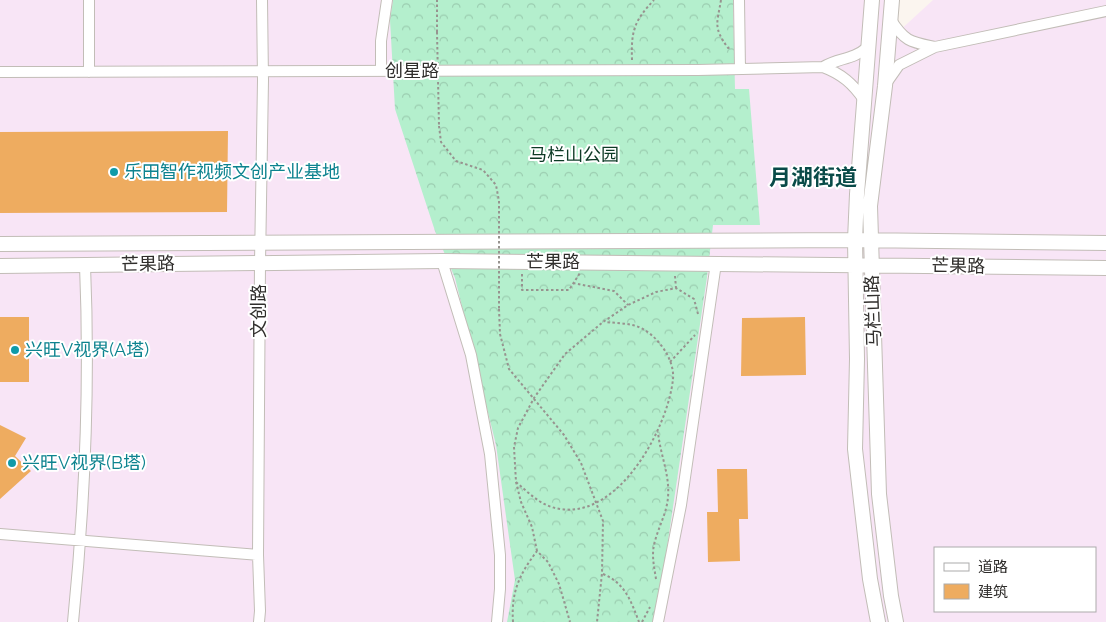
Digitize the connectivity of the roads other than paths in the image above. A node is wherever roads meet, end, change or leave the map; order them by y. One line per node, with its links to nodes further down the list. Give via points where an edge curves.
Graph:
1 (89, 0): 16 (street)
2 (262, 0): 13 (street, 文创路)
3 (386, 0): 14 (street)
4 (739, 0): 12 (street)
5 (872, 0): 9 (main road, 马栏山路)
6 (892, 0): 8 (main road, 马栏山路)
7 (1106, 11): 10 (street)
8 (890, 20): 10 (street, via 902,36 912,42); 17 (main road, 马栏山路)
9 (868, 47): 11 (street, via 850,59); 18 (main road, 马栏山路)
10 (935, 47): 17 (street, via 899,65)
11 (824, 67): 12 (street, 创星路); 18 (street, via 848,80)
12 (740, 69): 14 (street, 创星路)
13 (263, 71): 14 (street, 创星路); 16 (street, 创星路); 21 (street, 文创路)
14 (381, 71)
15 (0, 72): 16 (street, 创星路)
16 (89, 72)
17 (885, 86): 20 (main road, 马栏山路, via 870,206)
18 (864, 100): 19 (main road, 马栏山路)
19 (855, 240): 20 (main road, 芒果路); 21 (main road, 芒果路); 27 (main road, 马栏山路)
20 (871, 241): 22 (main road, 芒果路); 28 (main road, 马栏山路)
21 (261, 243): 23 (main road, 芒果路); 25 (street, 文创路)
22 (1106, 243)
23 (0, 244)
24 (442, 261): 25 (main road, 芒果路); 26 (main road, 芒果路); 37 (street, via 471,355 490,454 500,555)
25 (260, 263): 29 (main road, 芒果路); 34 (street, 文创路)
26 (716, 263): 27 (main road, 芒果路); 38 (street, via 681,505)
27 (855, 264): 28 (main road, 芒果路); 39 (main road, 马栏山路, via 855,449)
28 (872, 264): 31 (main road, 芒果路); 40 (main road, 马栏山路, via 879,494)
29 (85, 265): 30 (main road, 芒果路); 33 (street, via 87,394)
30 (0, 266)
31 (1106, 268)
32 (0, 534): 33 (street)
33 (81, 541): 34 (street); 35 (street)
34 (258, 554): 36 (street, 文创路)
35 (73, 622)
36 (259, 622)
37 (497, 622)
38 (658, 622)
39 (878, 622)
40 (896, 622)

